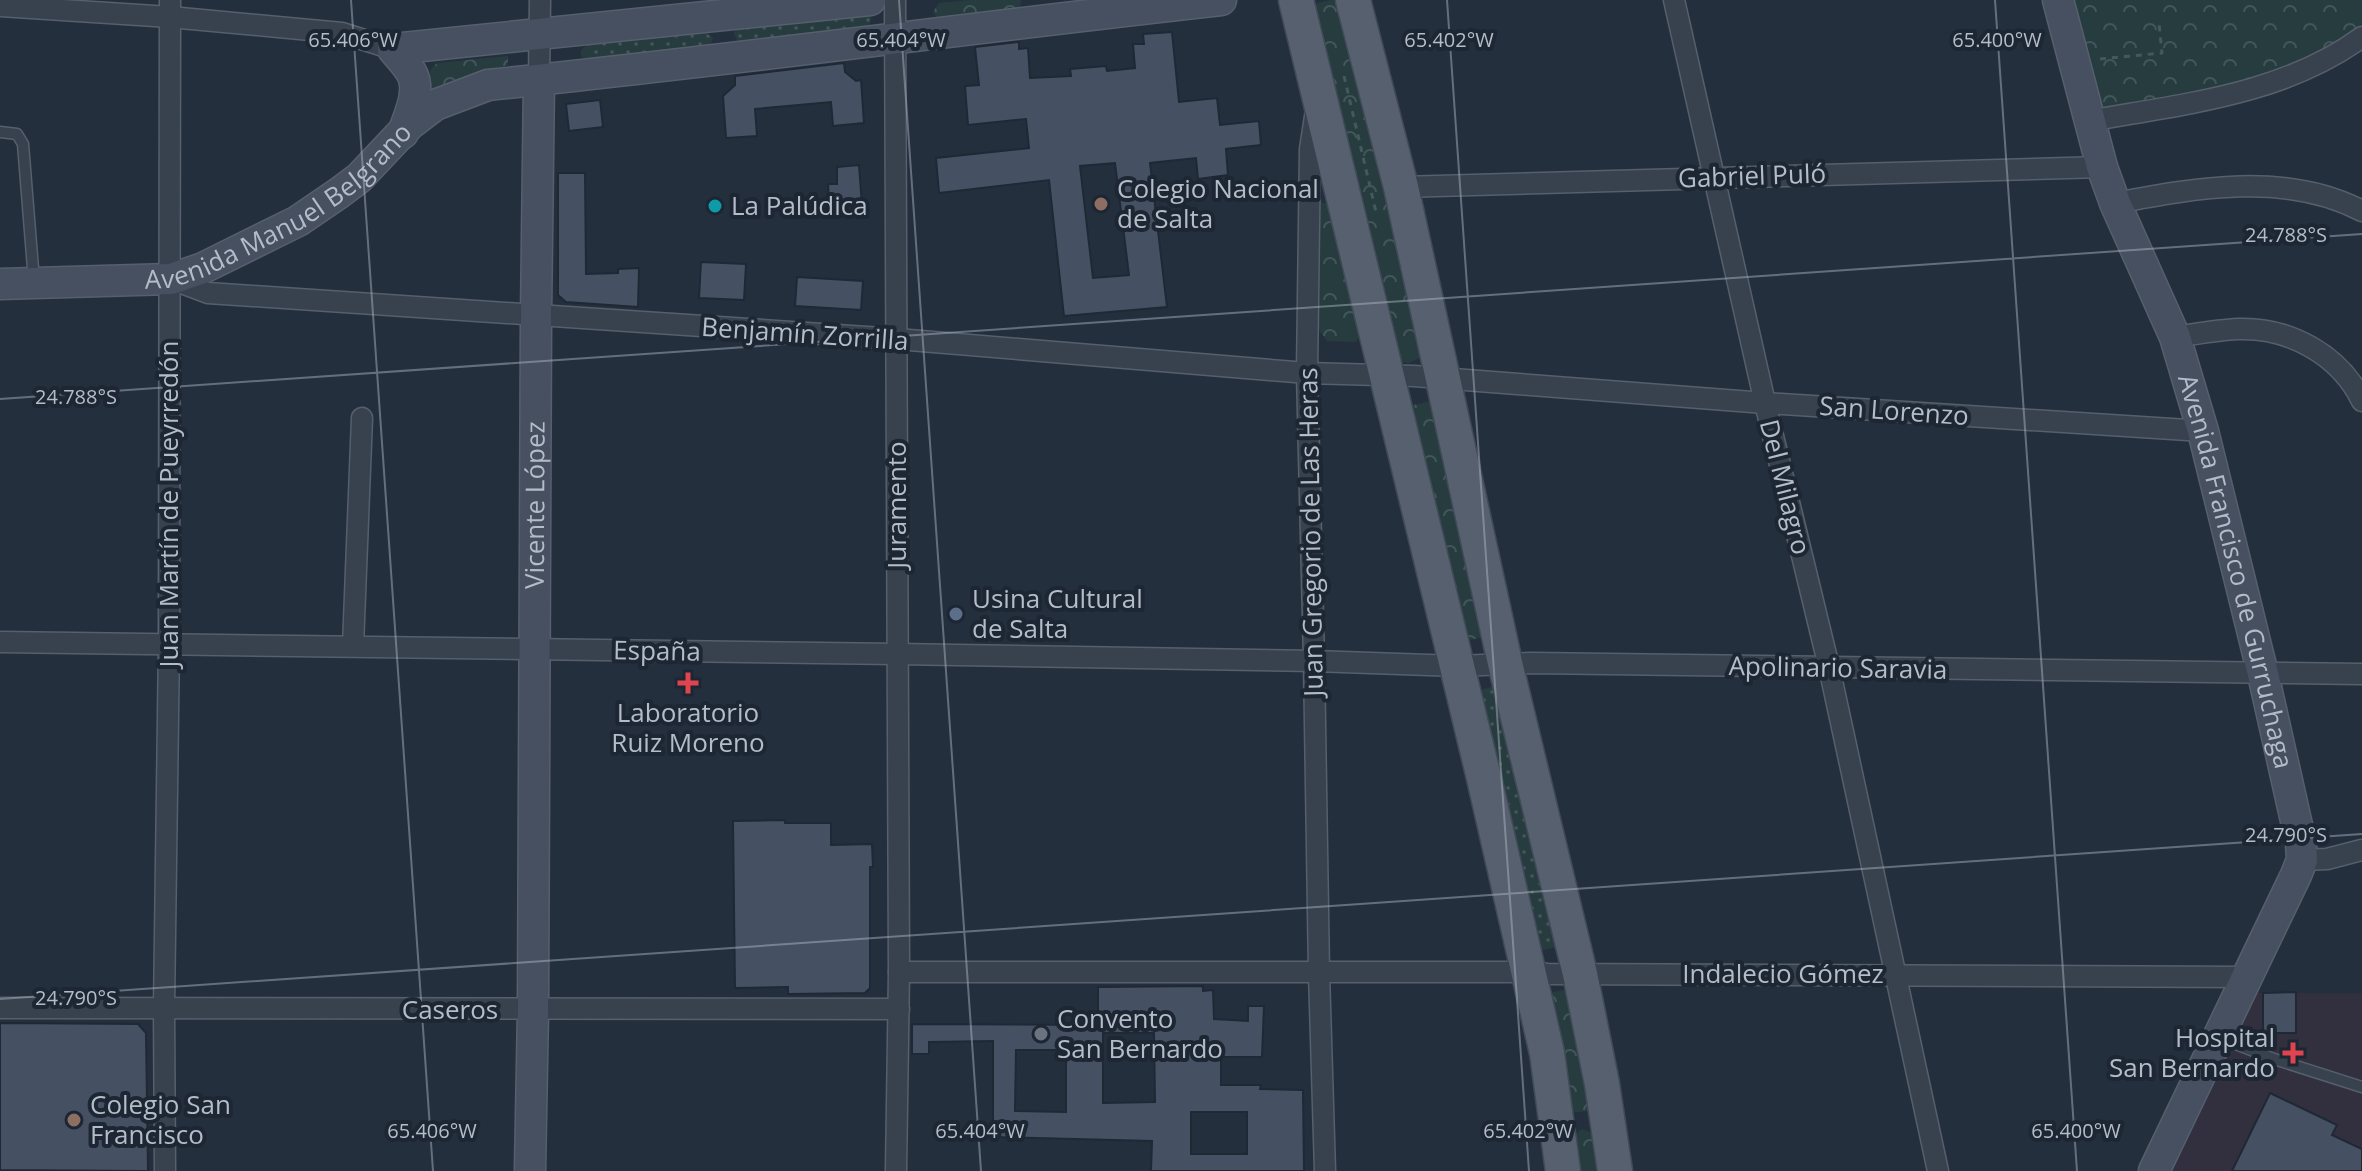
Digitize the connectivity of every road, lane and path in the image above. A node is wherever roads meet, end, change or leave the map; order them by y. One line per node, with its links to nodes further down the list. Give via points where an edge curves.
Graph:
1 (540, 0): 14 (street, Vicente López)
2 (870, 0): 12 (street)
3 (895, 0): 16 (street, Juramento)
4 (1221, 0): 11 (street, Avenida Manuel Belgrano)
5 (1296, 0): 21 (main road)
6 (1353, 0): 27 (main road)
7 (1674, 0): 26 (street, Del Milagro)
8 (2058, 0): 22 (street, Avenida Francisco de Gurruchaga)
9 (0, 6): 10 (street)
10 (170, 8): 17 (street, via 342,33); 30 (street, Juan Martín de Pueyrredón)
11 (1065, 9): 16 (street, Avenida Manuel Belgrano)
12 (722, 16): 14 (street); 18 (street)
13 (2159, 24): 19 (path, via 2162,53)
14 (541, 34): 17 (street); 20 (street, Vicente López)
15 (2362, 37): 22 (street, via 2315,65 2262,87)
16 (895, 40): 18 (street, Avenida Manuel Belgrano); 35 (street, Juramento)
17 (393, 49): 24 (street, via 413,76 415,88)
18 (726, 59): 20 (street, Avenida Manuel Belgrano)
19 (2093, 60)
20 (539, 80): 24 (street, Avenida Manuel Belgrano, via 464,93 435,105); 33 (street, Vicente López)
21 (1318, 90): 36 (street, Juan Gregorio de Las Heras, via 1310,149); 37 (main road)
22 (2089, 121): 25 (street, Avenida Francisco de Gurruchaga)
23 (0, 132): 31 (lane, via 17,134 23,144)
24 (402, 135): 30 (street, Avenida Manuel Belgrano, via 359,178 298,221)
25 (2102, 167): 26 (street, Gabriel Puló); 28 (street, Avenida Francisco de Gurruchaga)
26 (1715, 177): 27 (street, Gabriel Puló); 40 (street, Del Milagro)
27 (1401, 187): 38 (main road)
28 (2115, 203): 29 (street, via 2243,186 2303,191); 34 (street, Avenida Francisco de Gurruchaga)
29 (2362, 211)
30 (171, 279): 31 (street, Avenida Manuel Belgrano); 33 (street, Benjamín Zorrilla, via 208,293); 44 (street, Juan Martín de Pueyrredón)
31 (34, 283): 32 (street, Avenida Manuel Belgrano)
32 (0, 284)
33 (536, 317): 35 (street, Benjamín Zorrilla); 46 (street, Vicente López)
34 (2175, 337): 39 (street, via 2241,329 2288,337 2341,369); 42 (street, Avenida Francisco de Gurruchaga)
35 (897, 339): 36 (street, Benjamín Zorrilla); 47 (street, Juramento)
36 (1307, 373): 37 (street, Benjamín Zorrilla); 48 (street, Juan Gregorio de Las Heras)
37 (1389, 376): 38 (street, Benjamín Zorrilla); 50 (main road)
38 (1442, 379): 40 (street, San Lorenzo); 49 (main road)
39 (2362, 401)
40 (1765, 403): 42 (street, San Lorenzo); 51 (street, Del Milagro)
41 (362, 418): 45 (street)
42 (2203, 431): 52 (street, Avenida Francisco de Gurruchaga)
43 (0, 642): 44 (street, España)
44 (169, 644): 45 (street, España); 63 (street, Juan Martín de Pueyrredón)
45 (353, 646): 46 (street, España)
46 (536, 649): 47 (street, España); 65 (street, Vicente López)
47 (897, 654): 48 (street, España); 56 (street, Juramento)
48 (1314, 661): 50 (street, Apolinario Saravia); 58 (street, Juan Gregorio de Las Heras)
49 (1505, 663): 50 (street, Apolinario Saravia); 51 (street, Apolinario Saravia); 59 (main road)
50 (1457, 666): 57 (main road)
51 (1829, 667): 52 (street, Apolinario Saravia); 60 (street, Del Milagro)
52 (2263, 674): 53 (street, Apolinario Saravia); 55 (street, Avenida Francisco de Gurruchaga)
53 (2362, 674)
54 (2362, 850): 55 (street)
55 (2302, 860): 61 (street)
56 (899, 972): 58 (street); 64 (street, Juramento)
57 (1527, 972): 58 (street, Indalecio Gómez); 59 (street, Indalecio Gómez); 69 (main road, via 1547,1053)
58 (1319, 973): 73 (street, Juan Gregorio de Las Heras)
59 (1580, 974): 60 (street, Indalecio Gómez); 68 (main road)
60 (1894, 974): 61 (street, Indalecio Gómez); 75 (street, Del Milagro)
61 (2247, 977): 66 (street)
62 (0, 1008): 63 (street, Caseros)
63 (164, 1008): 65 (street, Caseros); 70 (street, Juan Martín de Pueyrredón)
64 (899, 1009): 65 (street, Caseros); 72 (street, Juramento)
65 (533, 1010): 71 (street, Vicente López)
66 (2217, 1036): 67 (lane); 76 (street)
67 (2362, 1087)
68 (1609, 1135): 69 (main road, via 1588,1118 1568,1123); 74 (main road)
69 (1561, 1156)
70 (165, 1171)
71 (530, 1171)
72 (896, 1171)
73 (1325, 1171)
74 (1615, 1171)
75 (1938, 1171)
76 (2154, 1171)

